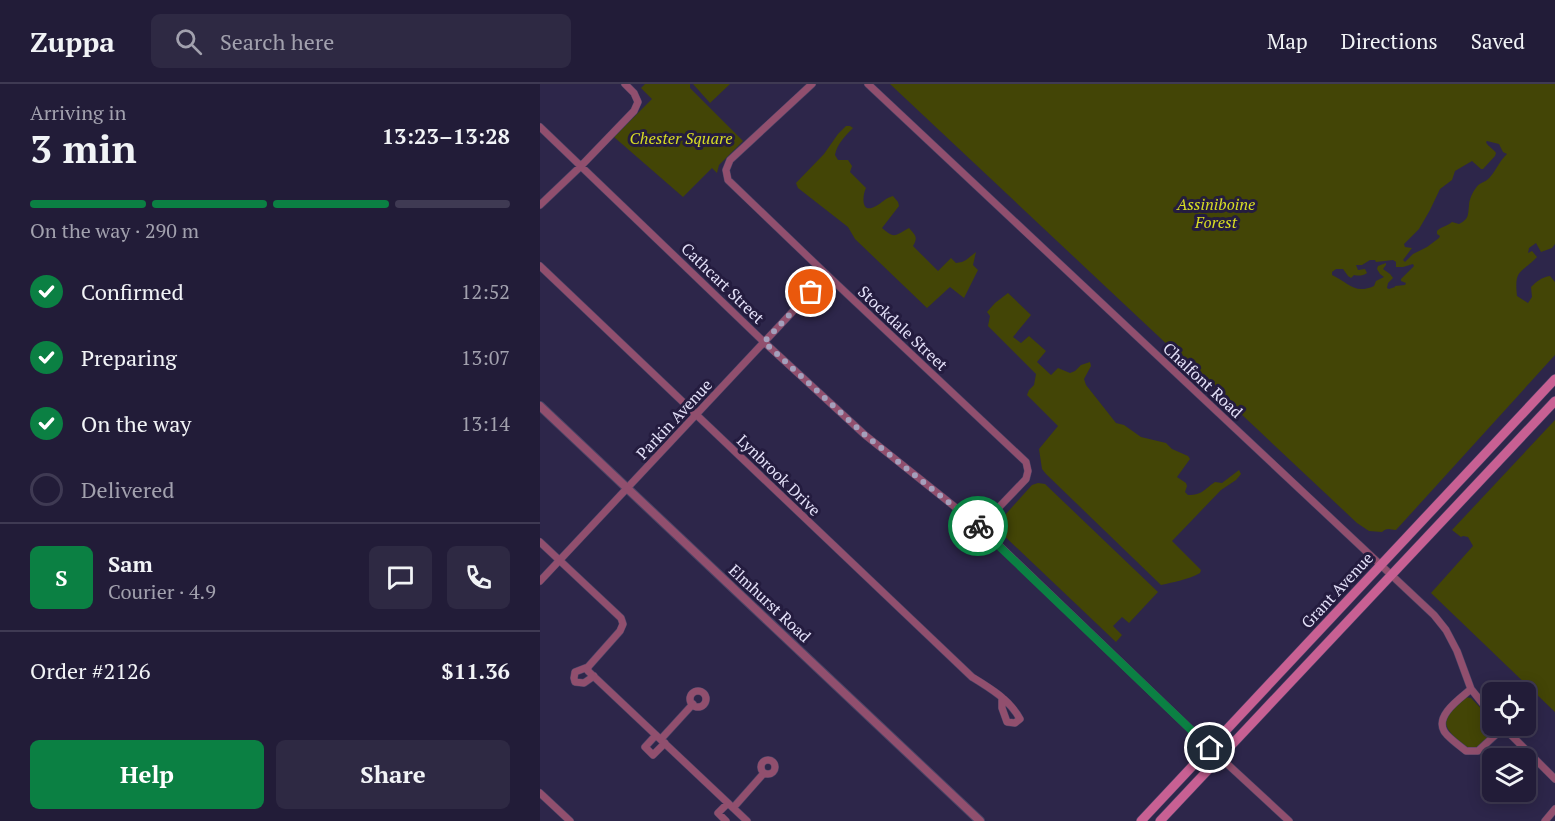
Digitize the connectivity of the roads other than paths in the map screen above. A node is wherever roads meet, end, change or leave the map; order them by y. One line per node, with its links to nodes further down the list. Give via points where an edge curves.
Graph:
1 (625, 84): 5 (street, via 638,102 634,111)
2 (812, 84): 8 (street, Stockdale Street, via 730,160 726,170 728,180)
3 (868, 84): 18 (street, Chalfont Road)
4 (540, 127): 5 (street, Cathcart Street)
5 (581, 166): 6 (street); 9 (street, Cathcart Street)
6 (540, 205)
7 (540, 266): 13 (street, Lynbrook Drive)
8 (827, 275): 9 (street, Parkin Avenue); 15 (street, Stockdale Street, via 1026,462 1026,479)
9 (764, 342): 13 (street, Parkin Avenue); 15 (street, Cathcart Street, via 865,435)
10 (1555, 379): 18 (main road, Grant Avenue)
11 (1555, 401): 19 (main road, Grant Avenue)
12 (540, 406): 14 (street, Elmhurst Road)
13 (696, 414): 14 (street, Parkin Avenue); 24 (street, Lynbrook Drive, via 972,677)
14 (627, 489): 17 (street, Parkin Avenue); 40 (street, Elmhurst Road)
15 (980, 527): 30 (street, Cathcart Street)
16 (540, 542): 17 (street)
17 (560, 560): 20 (street, Parkin Avenue); 21 (street, via 623,624 621,632)
18 (1381, 566): 19 (street, Chalfont Road); 30 (main road, Grant Avenue)
19 (1392, 575): 23 (street, Chalfont Road, via 1446,630); 31 (main road, Grant Avenue)
20 (540, 581)
21 (588, 667): 22 (street); 22 (street, via 575,672 576,682 584,683)
22 (594, 676): 29 (street)
23 (1471, 689): 25 (street, Chalfont Road); 27 (street, via 1446,712 1444,731 1466,751 1478,751)
24 (1002, 698)
25 (1482, 703)
26 (693, 704): 29 (street)
27 (1493, 736)
28 (1511, 736): 33 (street)
29 (661, 739): 35 (street)
30 (1210, 748): 31 (street, Cathcart Street); 41 (main road, Grant Avenue)
31 (1221, 758): 42 (main road, Grant Avenue); 43 (street, Cathcart Street)
32 (764, 773): 35 (street)
33 (1555, 779)
34 (540, 793): 37 (street)
35 (733, 808): 38 (street); 38 (street, via 718,813); 39 (street)
36 (1555, 810): 44 (street)
37 (565, 820)
38 (728, 821)
39 (747, 821)
40 (980, 821)
41 (1141, 821)
42 (1160, 821)
43 (1289, 821)
44 (1545, 821)

